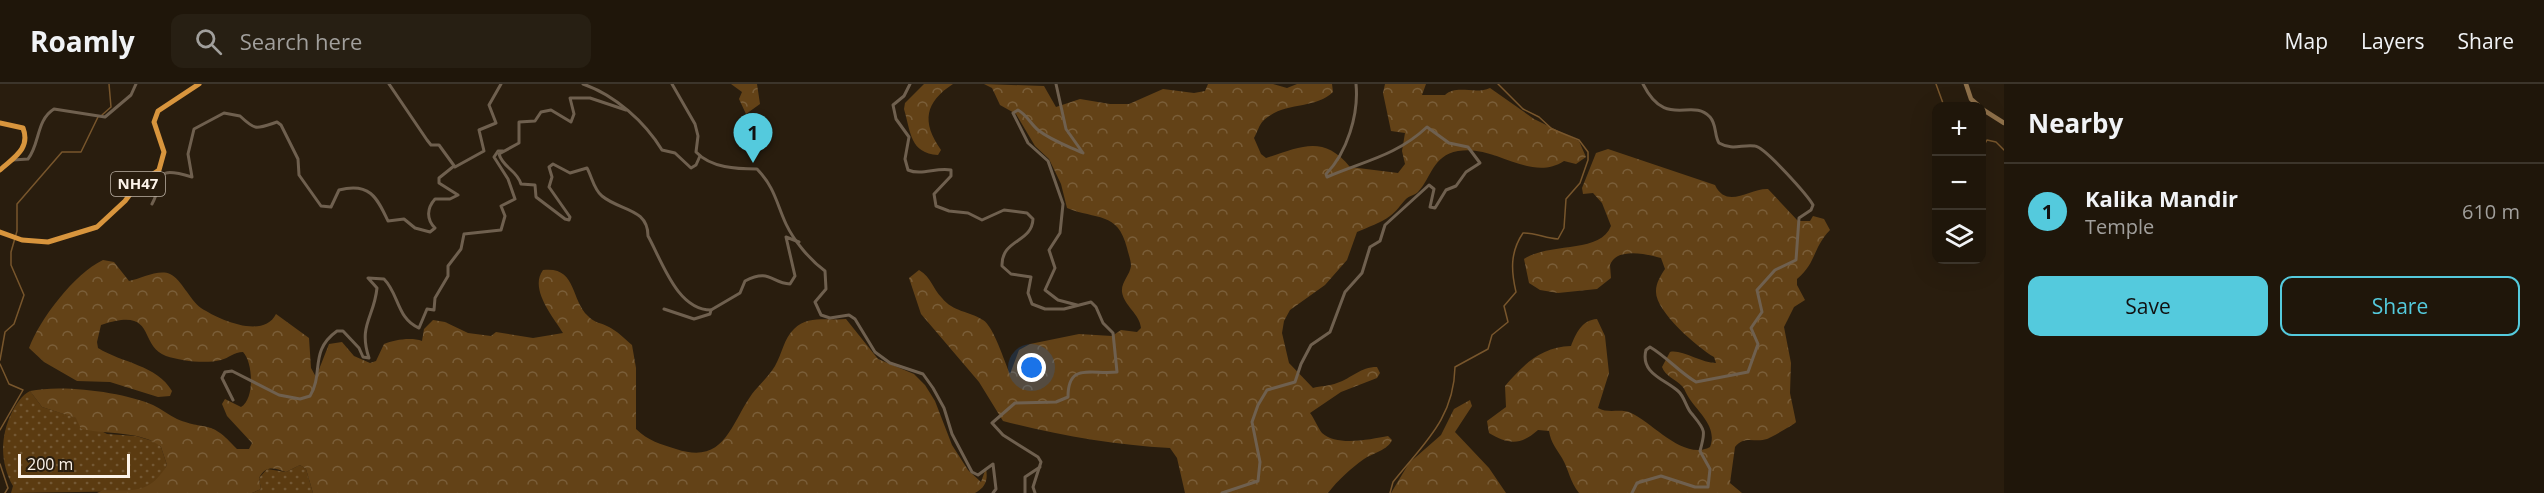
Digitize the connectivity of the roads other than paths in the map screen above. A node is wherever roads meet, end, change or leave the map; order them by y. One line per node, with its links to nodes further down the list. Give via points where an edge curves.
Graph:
1 (136, 84): 19 (street, via 131,95 105,117 54,109 44,119 28,159)
2 (198, 84): 23 (highway, NH47, via 158,111 154,122 164,152 159,170 137,185 97,227 48,242 22,240)
3 (389, 84): 20 (street, via 427,140 431,145 439,145)
4 (501, 84): 20 (street, via 489,105 496,123 479,129 484,151)
5 (583, 84): 13 (street)
6 (672, 84): 18 (street, via 695,124 696,152)
7 (910, 84): 25 (street, via 893,105 896,119 909,137 905,159 908,170 951,170 951,176 934,194 934,202 942,209 968,213 982,220 1004,210 1027,213 1033,226 1007,248 1002,266 1011,274 1031,277 1028,293 1032,304 1045,309)
8 (1056, 84): 25 (street, via 1066,129 1083,153 1038,130 1023,113 1013,113 1028,143 1048,161 1063,204 1060,233 1049,250 1055,268 1046,290 1058,300)
9 (1356, 84): 33 (street, via 1357,101 1342,154 1327,177 1373,162 1427,128 1449,143 1468,147 1480,163 1466,172 1456,186 1446,190 1435,208 1430,207 1434,189 1428,185 1385,225 1380,241 1366,255 1362,273 1342,297 1330,332 1311,345 1295,382 1272,387 1262,398 1252,422 1260,462 1258,481)
10 (1643, 84): 34 (street, via 1653,101 1664,109 1693,110 1707,115 1716,127 1717,140 1725,146 1753,146 1771,154 1813,205 1799,218 1796,260 1774,270 1757,290 1762,312 1751,328 1758,344 1748,372 1696,382 1662,354 1650,347 1646,350 1646,365 1680,392 1690,413 1703,425 1705,436 1700,451 1710,469 1708,487 1661,476 1637,483)
11 (1966, 84): 12 (street)
12 (1974, 102)
13 (626, 110): 17 (street, via 590,98 570,98 574,114 571,122 546,110 535,121 519,122 519,143); 18 (street, via 650,130 662,150 675,153 691,168)
14 (1986, 112): 16 (street)
15 (0, 123): 19 (highway, via 20,126 25,134 24,147)
16 (2004, 123)
17 (502, 151): 27 (street, via 501,161 516,173 521,184 535,185 536,197 569,220 549,187 549,167 559,165 570,173 587,168 602,196 643,217 648,236 683,297 694,308); 28 (street, via 494,157 515,199 501,206 506,216 501,230 464,234 461,249 448,266 448,276 435,297 434,310 427,309 419,328 402,314 397,297 384,279 368,278 377,288 376,301 365,324 369,358 363,357 348,334 337,332 318,352 310,396 300,399 279,395 232,371 225,372 222,378)
18 (700, 156): 24 (street, via 720,166 757,169 773,188 787,225)
19 (12, 159): 21 (highway)
20 (454, 166): 22 (street, via 439,178 439,183 458,195 435,199 429,206 428,215 435,228 430,232 415,228 404,219 388,221 382,203 357,188 339,190 330,207 321,206 299,175 298,159 281,125 277,122 255,128 240,116 224,113 194,129 188,154 192,177 164,174 159,178)
21 (0, 170)
22 (152, 204)
23 (0, 232)
24 (799, 242): 27 (street, via 786,237 795,276 790,284 772,276 753,277 745,280 740,293); 30 (street, via 828,279 826,289 815,302 821,315 849,315 882,358 923,375 938,395 972,472 978,475 993,464)
25 (1077, 305): 29 (street, via 1091,302 1113,333 1117,372 1081,373 1068,383 1068,398 1015,404 992,423 1003,435 1035,454)
26 (664, 309): 27 (street, via 694,319 710,314)
27 (711, 310)
28 (233, 400)
29 (1040, 467): 31 (street, via 1025,477); 32 (street, via 1033,487)
30 (993, 493)
31 (1025, 493)
32 (1035, 493)
33 (1222, 493)
34 (1632, 493)

